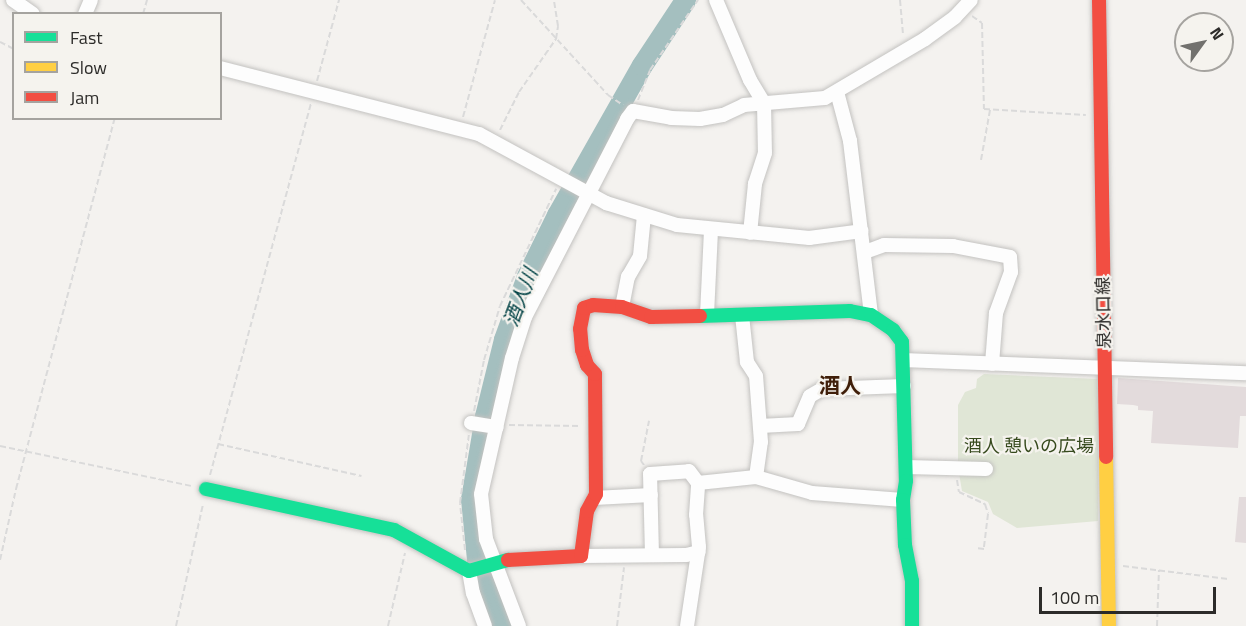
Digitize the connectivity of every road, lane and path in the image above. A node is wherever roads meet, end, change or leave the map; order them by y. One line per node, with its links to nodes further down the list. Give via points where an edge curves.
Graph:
1 (13, 0): 11 (street)
2 (339, 0): 15 (path)
3 (495, 0): 22 (path)
4 (521, 0): 12 (path)
5 (554, 0): 12 (path)
6 (698, 0): 19 (path, via 650,70)
7 (716, 0): 17 (street)
8 (900, 0): 13 (path)
9 (1099, 0): 20 (street, 泉水口線)
10 (966, 5): 13 (street, via 925,39); 18 (path, via 982,23 984,109)
11 (30, 12)
12 (556, 39): 19 (path, via 608,95); 23 (path, via 519,92)
13 (905, 50): 16 (street)
14 (222, 68): 15 (street)
15 (315, 91): 22 (street); 46 (path)
16 (837, 92): 17 (street, via 825,98); 29 (street, via 850,141)
17 (764, 103): 19 (street, via 700,119); 30 (street, via 765,153 755,184)
18 (990, 110): 20 (path); 24 (path)
19 (633, 111): 26 (street)
20 (1101, 116): 38 (street, 泉水口線)
21 (114, 120): 48 (path)
22 (460, 129): 23 (street)
23 (494, 141): 25 (street)
24 (981, 160)
25 (561, 180): 26 (street); 42 (path, via 501,306 484,360)
26 (587, 194): 27 (street); 45 (street, via 525,316)
27 (644, 215): 28 (street, via 677,225); 32 (street, via 640,256 628,277)
28 (711, 229): 30 (street); 33 (street)
29 (862, 231): 30 (street, via 809,238); 31 (street)
30 (750, 233)
31 (865, 252): 35 (street); 37 (street, via 884,245 953,246 1010,257 1011,272 996,313)
32 (622, 307): 33 (street, via 651,317); 43 (street, via 584,308 582,350 596,375)
33 (707, 315): 34 (street)
34 (742, 315): 35 (street, via 850,311); 44 (street, via 747,362 756,376)
35 (871, 315): 36 (street, via 893,330 902,342)
36 (903, 360): 37 (street); 40 (street)
37 (992, 364): 38 (street)
38 (1105, 369): 39 (street); 68 (street, 泉水口線)
39 (1246, 373)
40 (904, 386): 44 (street, via 822,389 810,396 798,424); 49 (street)
41 (649, 421): 52 (path, via 641,460)
42 (471, 423): 45 (street); 70 (path, via 460,503)
43 (596, 426): 45 (path, via 516,423); 58 (street)
44 (760, 426): 54 (street)
45 (497, 427): 67 (street, via 481,494 486,539)
46 (218, 444): 53 (path); 56 (path)
47 (0, 446): 48 (path)
48 (26, 451): 56 (path); 66 (path)
49 (906, 467): 50 (street); 59 (street)
50 (956, 468): 51 (street); 61 (path, via 959,492 985,504 988,514 984,549)
51 (986, 469)
52 (651, 474): 55 (street, via 689,471); 57 (street)
53 (361, 476)
54 (756, 477): 55 (street); 59 (street, via 812,494)
55 (698, 483): 62 (street)
56 (206, 489): 60 (street, via 374,525); 72 (path)
57 (651, 495): 58 (street); 65 (street)
58 (594, 498): 63 (street, via 587,511)
59 (903, 500): 78 (street, via 912,582)
60 (408, 537): 70 (street); 73 (path)
61 (976, 548)
62 (699, 552): 65 (street); 77 (street)
63 (581, 555): 64 (street); 67 (street, via 516,558)
64 (626, 555): 65 (street); 76 (path)
65 (652, 555)
66 (0, 560)
67 (496, 564): 70 (street); 75 (street)
68 (1108, 564): 69 (path); 79 (street, 泉水口線)
69 (1159, 570): 71 (path); 80 (path)
70 (469, 571): 74 (street, via 472,593)
71 (1228, 579)
72 (176, 626)
73 (388, 626)
74 (485, 626)
75 (519, 626)
76 (617, 626)
77 (687, 626)
78 (912, 626)
79 (1109, 626)
80 (1157, 626)

